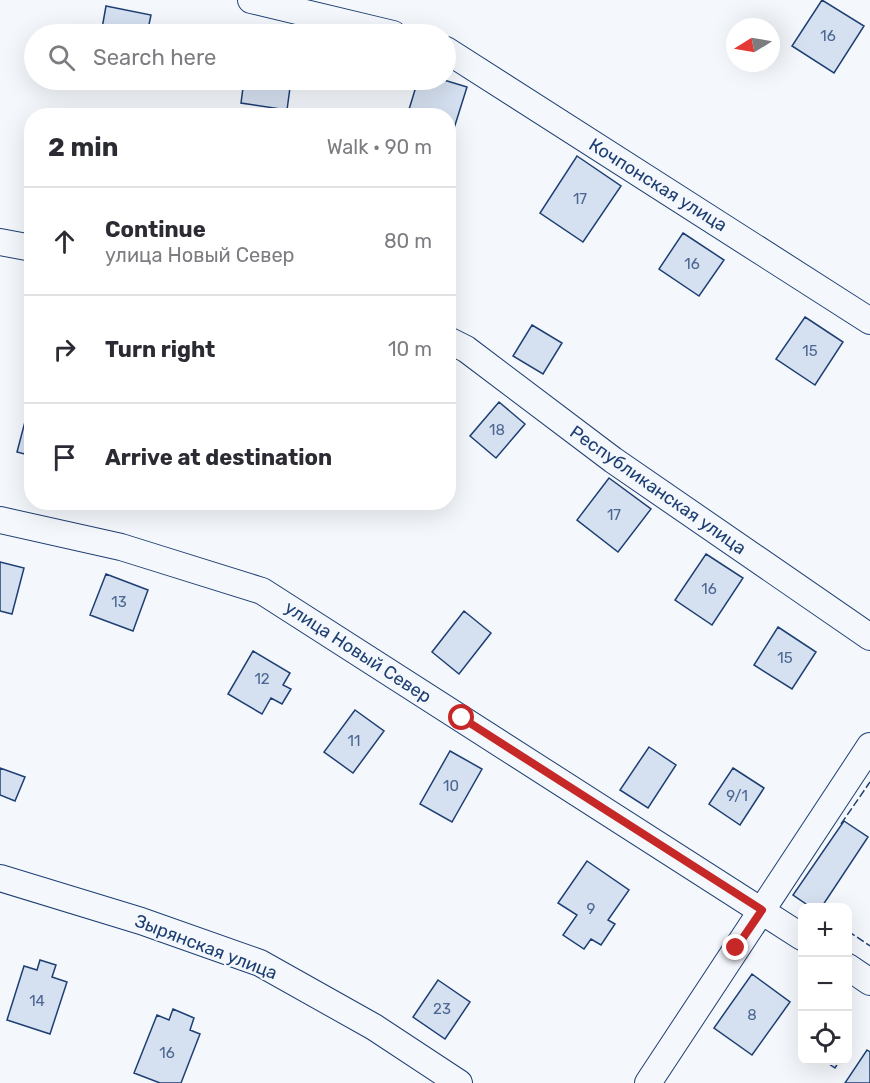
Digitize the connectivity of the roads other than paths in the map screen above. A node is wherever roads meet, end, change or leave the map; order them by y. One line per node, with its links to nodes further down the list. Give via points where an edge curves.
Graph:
1 (251, 0): 2 (street)
2 (351, 24)
3 (456, 56): 6 (street, Кочпонская улица)
4 (0, 242): 5 (street)
5 (24, 246)
6 (870, 321)
7 (456, 344): 9 (street, Республиканская улица, via 613,460)
8 (0, 520): 12 (street, улица Новый Север, via 121,547 262,591)
9 (870, 637)
10 (870, 746): 12 (street)
11 (0, 879): 16 (street, Зырянская улица, via 141,921 260,963 374,1027)
12 (762, 910): 13 (street, улица Новый Север); 17 (street)
13 (798, 934)
14 (852, 970): 15 (street)
15 (870, 982)
16 (459, 1083)
17 (648, 1083)

